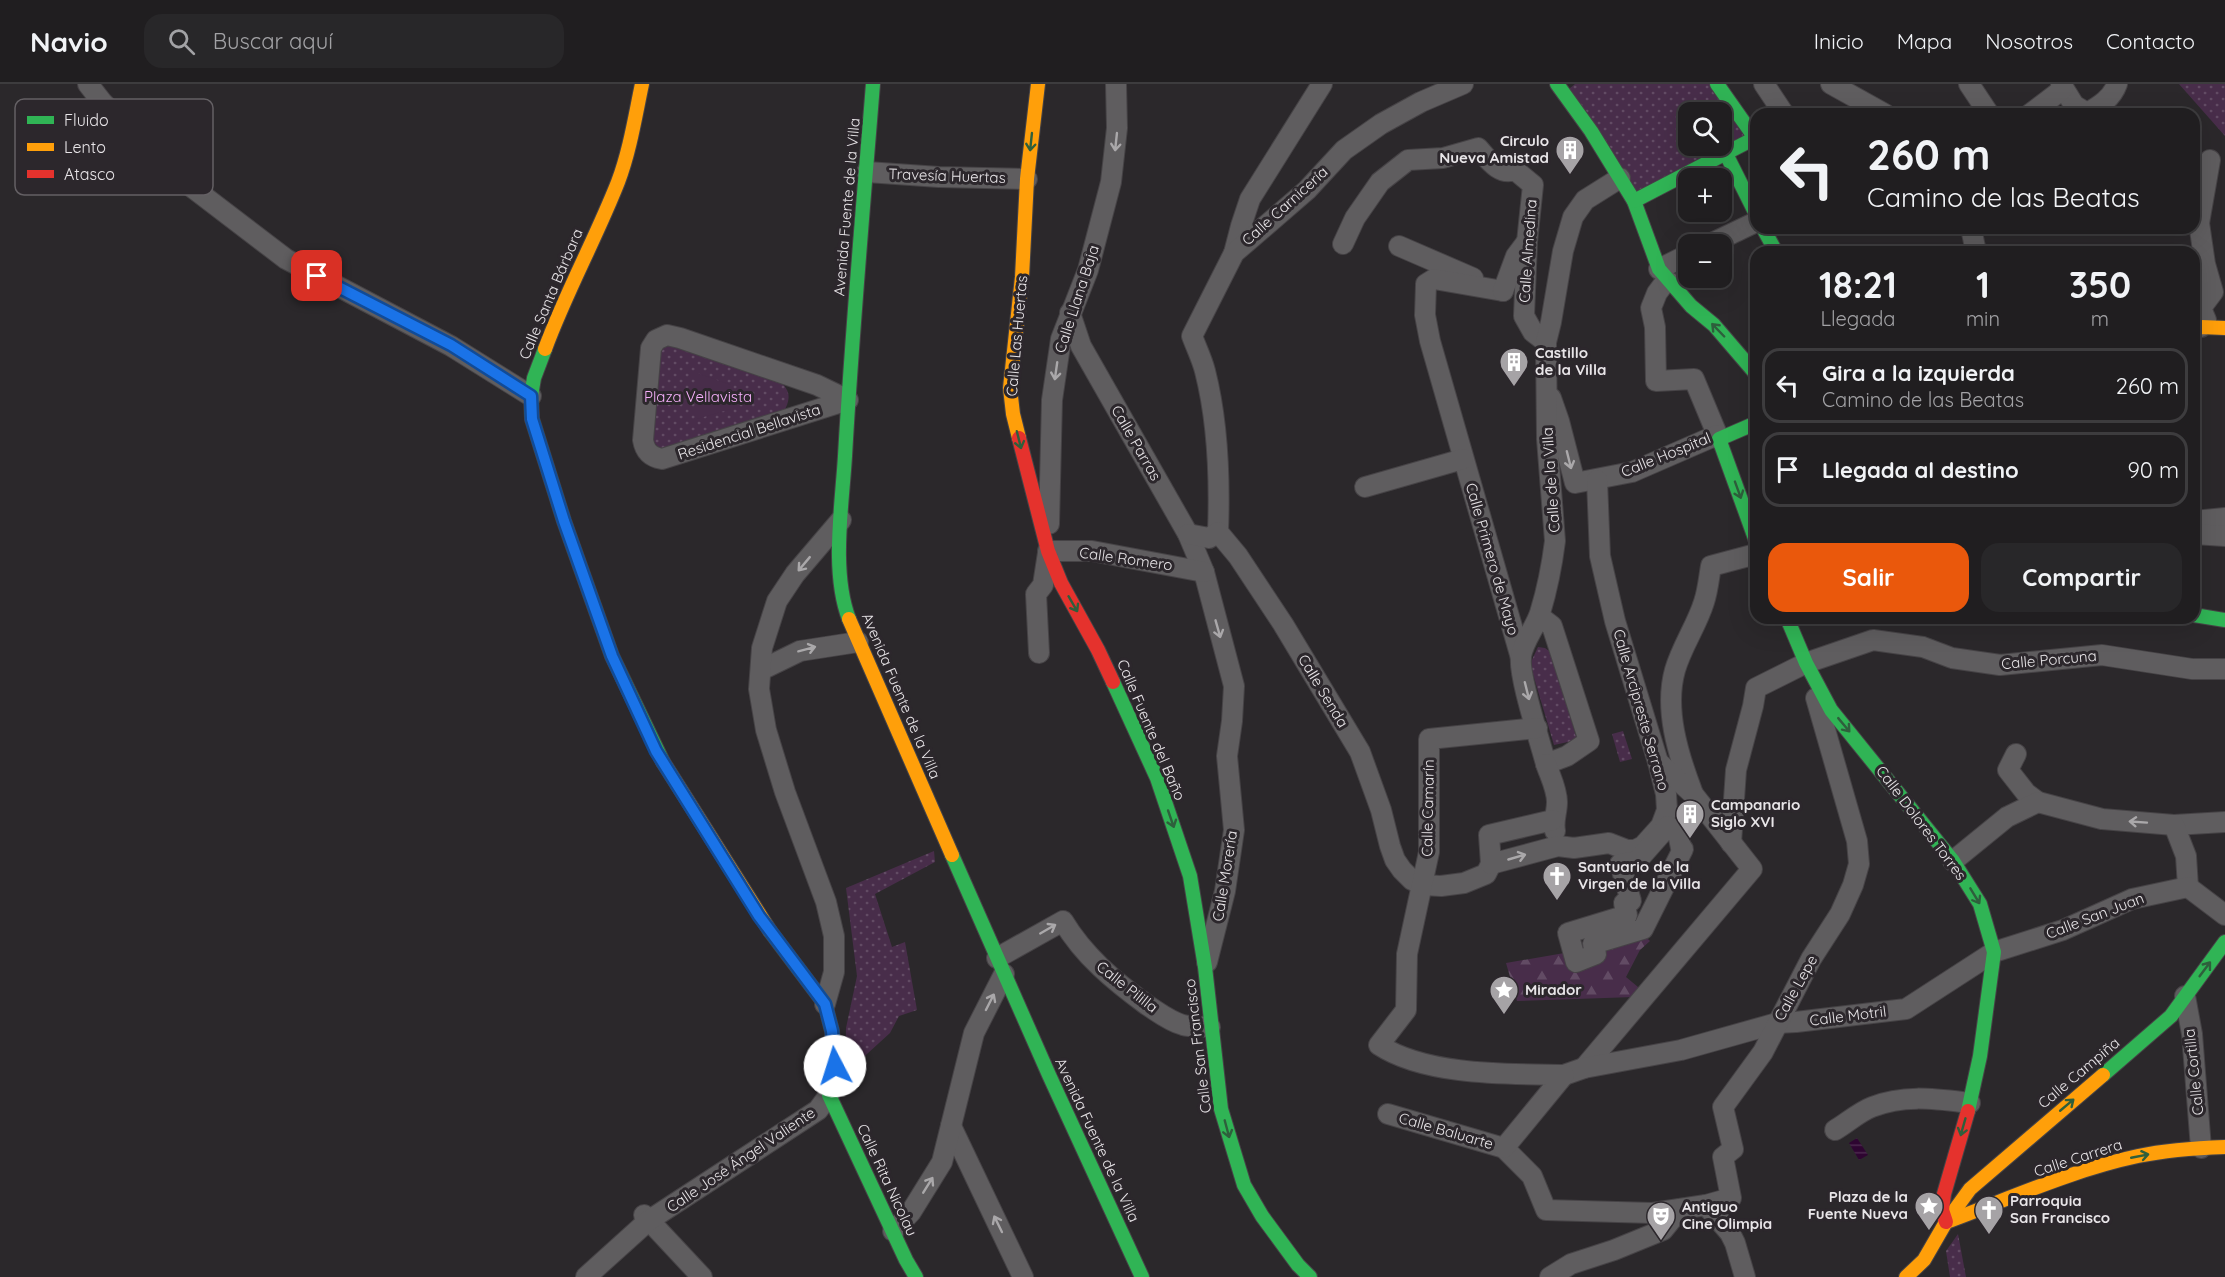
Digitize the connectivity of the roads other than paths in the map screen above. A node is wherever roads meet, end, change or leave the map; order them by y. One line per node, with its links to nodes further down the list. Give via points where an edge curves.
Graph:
1 (88, 84): 15 (street)
2 (642, 84): 52 (street, Calle Santa Bárbara, via 618,181 557,317)
3 (873, 84): 28 (street, Avenida Fuente de la Villa)
4 (1038, 84): 30 (street, Calle Las Huertas, one-way to 30)
5 (1116, 84): 45 (street, Calle Llana Baja, one-way to 45, via 1117,128 1111,182 1088,270)
6 (1322, 84): 41 (street, via 1250,199)
7 (1463, 84): 41 (street, Calle Carnicería, via 1381,124 1344,150 1307,190)
8 (1718, 84): 22 (street)
9 (1764, 84): 16 (street)
10 (1831, 84): 17 (street)
11 (1970, 84): 18 (street)
12 (2116, 84): 21 (street, via 2114,93)
13 (2062, 86): 19 (street); 20 (street)
14 (1565, 87): 29 (street)
15 (100, 99)
16 (1780, 108)
17 (1874, 108)
18 (1985, 108)
19 (2037, 108)
20 (2079, 108)
21 (2096, 108)
22 (1750, 129)
23 (1750, 140): 24 (street)
24 (1732, 149)
25 (1718, 156): 32 (street)
26 (1727, 156): 33 (street)
27 (2210, 160): 34 (street)
28 (867, 172): 30 (street, Travesía Huertas); 53 (street, Avenida Fuente de la Villa)
29 (1620, 178): 32 (street); 49 (street, Calle de la Villa, via 1585,200 1573,217)
30 (1027, 179): 67 (street, Calle Las Huertas, one-way to 67, via 1010,388)
31 (202, 195): 52 (street, via 286,259 451,345)
32 (1634, 201): 43 (street)
33 (1750, 202)
34 (2200, 208)
35 (1750, 225): 36 (street)
36 (1731, 234)
37 (2199, 234): 46 (street, via 2213,292)
38 (1527, 242): 39 (street, Calle Almedina, via 1533,185 1515,170 1500,170 1478,148 1443,158 1408,160 1380,182 1355,218); 44 (street, via 1516,256); 49 (street, Calle Almedina, via 1524,316 1533,332)
39 (1343, 244)
40 (1399, 246): 44 (street)
41 (1234, 253): 63 (street, Calle Carnicería, via 1192,336 1213,409)
42 (1678, 263): 43 (street)
43 (1664, 275): 50 (street, one-way to 43); 55 (street, via 1651,308 1656,381 1694,379)
44 (1503, 291): 56 (street, Calle Primero de Mayo, via 1434,279 1426,284 1425,315 1430,341)
45 (1070, 313): 64 (street, Calle Parras, via 1081,346); 67 (street, Calle Llana Baja, one-way to 67, via 1061,339 1052,400)
46 (2200, 316)
47 (2200, 323): 48 (street)
48 (2225, 328)
49 (1546, 342): 51 (street, Calle de la Villa)
50 (1750, 367)
51 (1546, 384): 57 (street, Calle Hospital, one-way to 57, via 1560,421 1575,483); 70 (street, Calle de la Villa, via 1555,541)
52 (531, 396): 102 (street, Calle Santa Bárbara, via 532,419 564,521 612,656 656,751 759,916)
53 (848, 400): 53 (street, Residencial Bellavista, via 817,385 667,335 656,340 651,348 644,446 654,457 663,459); 60 (street, Avenida Fuente de la Villa)
54 (1750, 425): 55 (street)
55 (1718, 437): 57 (street, Calle Hospital, via 1647,466); 62 (street, one-way to 62)
56 (1463, 459): 58 (street); 76 (street, Calle Primero de Mayo)
57 (1597, 480): 82 (street, Calle Arcipreste Serrano, via 1600,556 1615,621)
58 (1365, 487)
59 (2225, 518): 61 (street)
60 (842, 520): 74 (street, Avenida Fuente de la Villa, via 840,576 846,611); 79 (street, one-way to 79, via 777,601 766,631)
61 (2200, 520)
62 (1750, 525)
63 (1218, 532): 64 (street, via 1209,538); 93 (street, Calle Senda, via 1239,556 1283,624 1360,752 1395,860 1412,880)
64 (1188, 534): 69 (street, Calle Parras)
65 (2200, 534): 66 (street)
66 (2225, 536)
67 (1048, 551): 69 (street, Calle Romero, via 1092,551); 75 (street, Calle Las Huertas, via 1043,585 1036,594); 100 (street, Calle Fuente del Baño, one-way to 100, via 1157,778 1190,876)
68 (1750, 556): 84 (street, via 1711,566 1705,601 1676,669 1671,703 1674,730)
69 (1204, 572): 100 (street, Calle Morería, one-way to 100, via 1233,686 1227,756 1233,830 1226,891)
70 (1539, 616): 76 (street, Calle de la Villa); 83 (street, via 1552,626 1589,741)
71 (2200, 616): 72 (street)
72 (2225, 621)
73 (1790, 624): 77 (street, Calle Dolores Torres)
74 (858, 642): 79 (street, one-way to 74, via 800,651); 99 (street, Avenida Fuente de la Villa)
75 (1039, 653)
76 (1521, 658): 80 (street, Calle de la Villa, one-way to 80)
77 (1806, 663): 78 (street, Calle Porcuna, via 1874,640 2000,665 2102,655 2192,669); 89 (street, Calle Porcuna, via 1756,688 1736,770); 91 (street, Calle Dolores Torres, one-way to 91, via 1831,710); 103 (street, Calle Lepe, via 1857,841 1859,864 1840,914)
78 (2225, 669)
79 (761, 670): 102 (street, via 759,689 766,730 826,902 834,936 834,972)
80 (1536, 728): 83 (street, Calle de la Villa); 93 (street, Calle Camarín, via 1429,739 1429,852)
81 (2016, 754): 85 (street, via 2008,770)
82 (1658, 762): 84 (street); 90 (street, Calle Arcipreste Serrano, via 1667,810 1661,826 1643,846 1627,850 1609,843)
83 (1546, 764): 86 (street, Calle de la Villa, via 1557,804)
84 (1693, 794): 89 (street)
85 (2038, 802): 88 (street, one-way to 85, via 2102,819); 91 (street, via 2007,817)
86 (1553, 820): 90 (street, Calle de la Villa); 92 (street, via 1489,835)
87 (2225, 822): 88 (street)
88 (2174, 825): 94 (street, via 2186,856)
89 (1731, 843): 105 (street, via 1752,869)
90 (1558, 846): 92 (street, one-way to 90)
91 (1953, 861): 98 (street, Calle Dolores Torres, one-way to 98, via 1980,904)
92 (1491, 864): 93 (street, via 1486,874 1464,883)
93 (1423, 885): 106 (street, Calle Camarín, via 1407,954 1406,1010 1379,1045 1413,1061 1477,1072)
94 (2188, 887): 95 (street); 98 (street, Calle San Juan, via 2132,899 2063,930)
95 (2225, 915)
96 (1568, 933): 96 (street, via 1576,962 1596,954 1593,944 1643,929 1683,849 1678,832 1668,826 1637,861 1620,864 1632,901 1624,903 1627,915)
97 (2225, 942): 101 (street, Calle Campiña, one-way to 97)
98 (1994, 952): 103 (street, Calle Motril, via 1906,1009); 108 (street, Calle Dolores Torres)
99 (1001, 966): 104 (street, Calle Pililla, one-way to 104, via 1063,921 1087,955 1133,995 1169,1020); 110 (street, one-way to 99, via 974,1033); 127 (street, Avenida Fuente de la Villa)
100 (1205, 967): 104 (street, Calle San Francisco)
101 (2185, 996): 114 (street, Calle Cortilla); 118 (street, Calle Campiña, one-way to 101, via 1970,1189 2171,1016)
102 (825, 1004): 107 (street, Calle Santa Bárbara, via 835,1066)
103 (1777, 1023): 105 (street, Calle Motril, via 1681,1050); 115 (street, Calle Lepe, via 1762,1052 1723,1107 1733,1149 1724,1157 1731,1198)
104 (1210, 1027): 128 (street, Calle San Francisco, one-way to 128, via 1221,1109 1244,1185 1262,1216)
105 (1584, 1068): 106 (street, Calle Motril)
106 (1564, 1075): 113 (street, Calle Baluarte)
107 (830, 1095): 117 (street, Calle José Ángel Valiente, via 818,1110); 119 (street, Calle Rita Nicolau)
108 (1970, 1103): 111 (street, via 1918,1097 1889,1102); 118 (street, Calle Dolores Torres, one-way to 118, via 1944,1194 1942,1210)
109 (1388, 1114): 113 (street, Calle Baluarte)
110 (951, 1126): 119 (street, one-way to 110, via 911,1212 942,1162); 126 (street, one-way to 110)
111 (1835, 1130)
112 (2225, 1147): 114 (street, Calle Carrera)
113 (1504, 1148): 116 (street, Calle Baluarte, via 1532,1176 1546,1210 1653,1213)
114 (2201, 1148): 118 (street, Calle Carrera, one-way to 114, via 2126,1158)
115 (1706, 1205): 116 (street, Calle Baluarte); 130 (street, via 1730,1233)
116 (1680, 1209): 129 (street, via 1663,1230 1571,1264)
117 (646, 1218): 123 (street, Calle José Ángel Valiente); 124 (street)
118 (1946, 1222): 121 (street)
119 (893, 1231): 120 (street, Calle Rita Nicolau)
120 (906, 1260): 122 (street); 125 (street, Calle Rita Nicolau)
121 (1924, 1260): 131 (street); 132 (street)
122 (894, 1271)
123 (586, 1277)
124 (702, 1277)
125 (916, 1277)
126 (1023, 1277)
127 (1142, 1277)
128 (1310, 1277)
129 (1550, 1277)
130 (1745, 1277)
131 (1906, 1277)
132 (1923, 1277)

